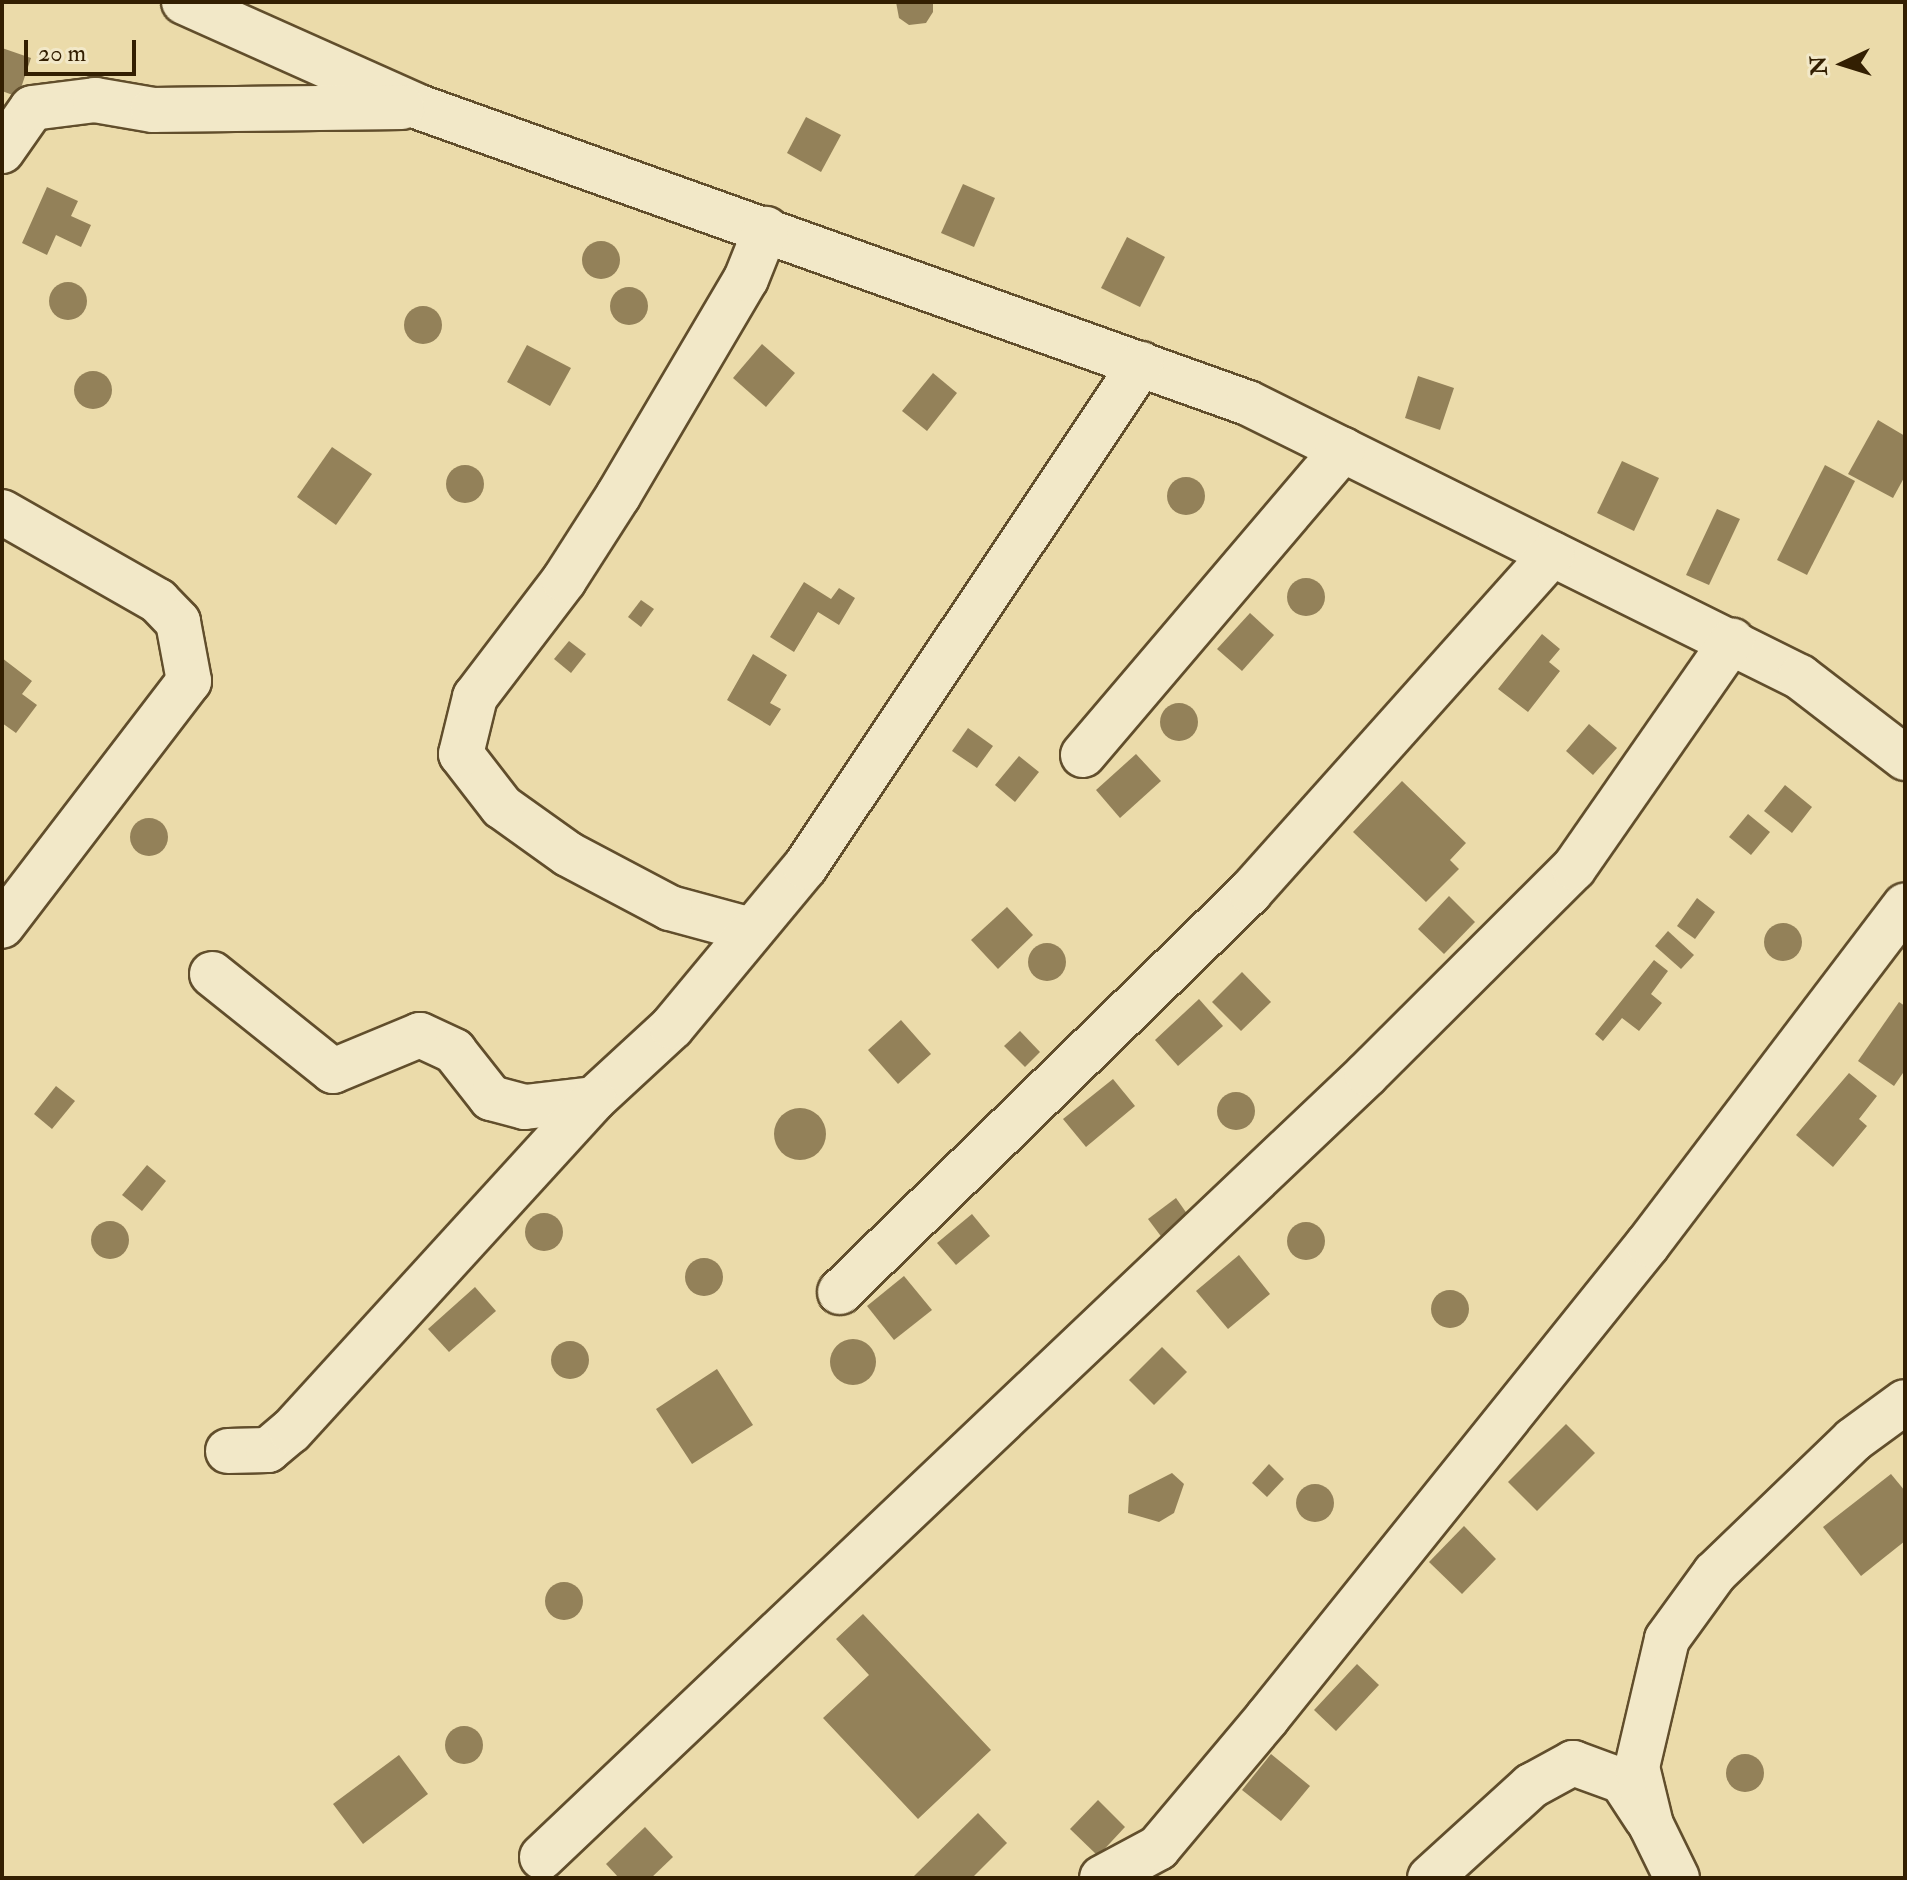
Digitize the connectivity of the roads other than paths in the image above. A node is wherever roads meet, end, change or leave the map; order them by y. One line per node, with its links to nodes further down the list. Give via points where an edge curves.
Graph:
1 (184, 2): 2 (street)
2 (416, 106): 3 (street, via 153,110 95,100); 5 (street)
3 (17, 109): 4 (street)
4 (2, 151)
5 (766, 229): 6 (street); 15 (street, via 746,279 618,496 564,580 475,697 461,754 502,807 568,854 670,908)
6 (1141, 364): 7 (street, via 1248,403); 15 (street, via 805,867)
7 (1343, 450): 9 (street); 11 (street)
8 (2, 512): 14 (street, via 158,601 178,622 189,681)
9 (1552, 554): 10 (street); 18 (street, via 1250,892)
10 (1732, 641): 12 (street, via 1800,677); 22 (street, via 1574,868 1367,1074)
11 (1083, 755)
12 (1905, 758)
13 (1905, 906): 23 (street, via 1648,1244 1267,1718 1158,1848)
14 (2, 926)
15 (751, 930): 17 (street, via 672,1027)
16 (212, 974): 17 (street, via 333,1071 420,1035 454,1051 491,1098 525,1107)
17 (594, 1099): 20 (street, via 291,1431 268,1450)
18 (840, 1292)
19 (1905, 1402): 21 (street, via 1853,1440 1715,1573 1667,1639 1637,1767)
20 (228, 1451)
21 (1651, 1825): 24 (street, via 1622,1781 1573,1763 1531,1786); 25 (street)
22 (542, 1857)
23 (1102, 1878)
24 (1430, 1878)
25 (1677, 1878)

